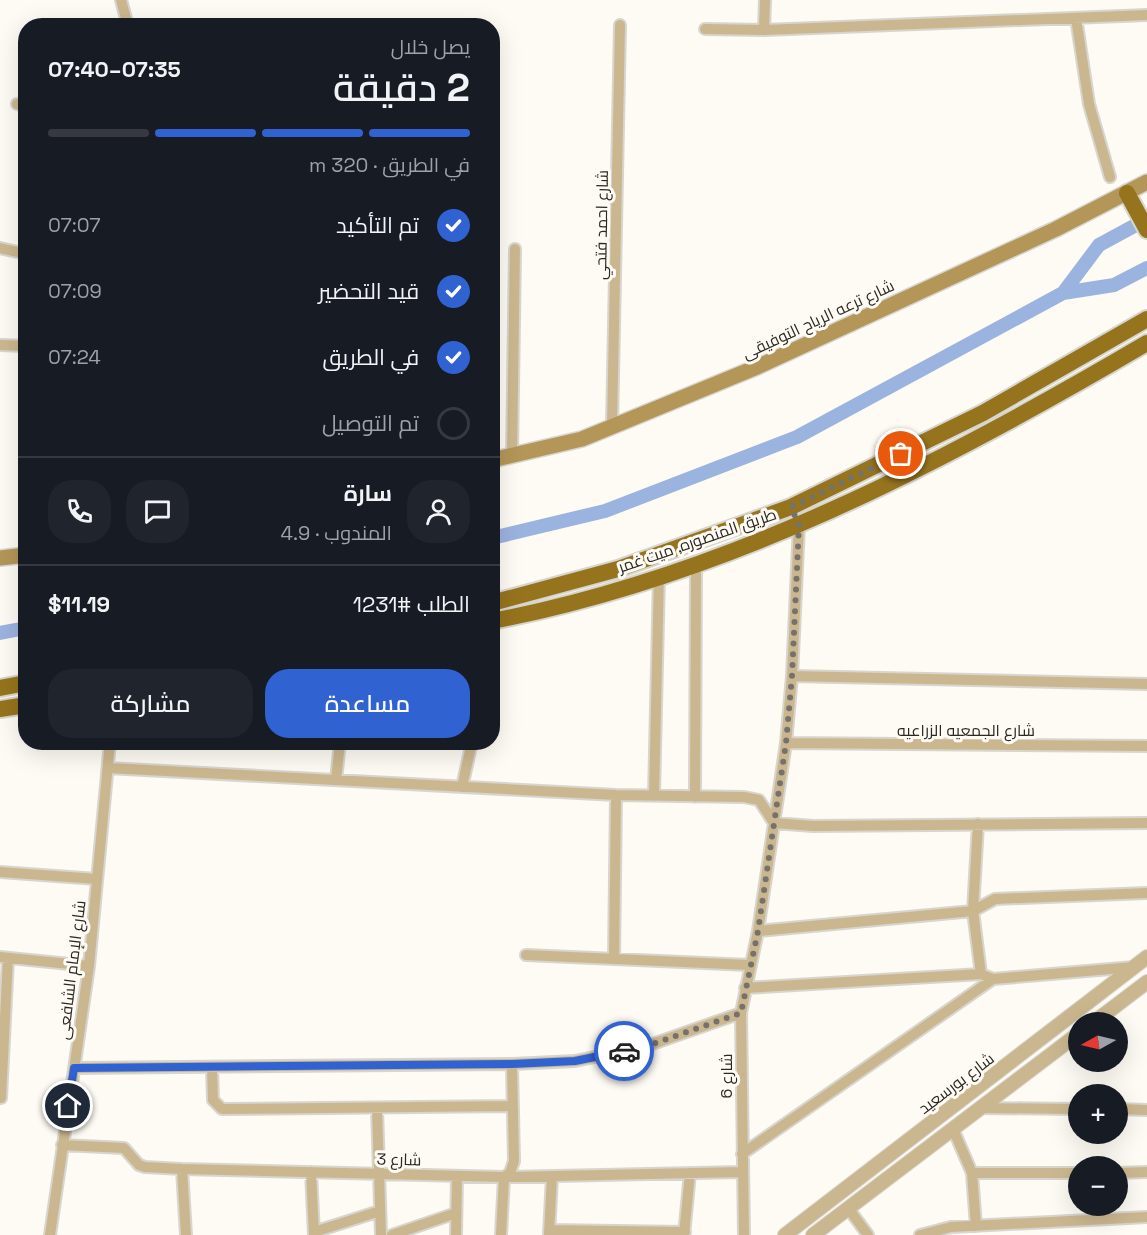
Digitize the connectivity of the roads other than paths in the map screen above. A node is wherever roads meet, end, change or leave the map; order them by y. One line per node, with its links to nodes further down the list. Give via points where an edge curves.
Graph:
1 (122, 0): 4 (street)
2 (765, 0): 8 (street)
3 (1147, 15): 5 (street)
4 (126, 18)
5 (1076, 18): 8 (street); 9 (street, via 1089,104)
6 (620, 25): 20 (street, شارع احمد فتحي)
7 (705, 29): 8 (street)
8 (764, 30)
9 (1110, 177)
10 (1147, 182): 11 (main road, شارع ترعه الرياح التوفيقى)
11 (1127, 193): 12 (highway); 20 (main road, شارع ترعه الرياح التوفيقى, via 757,367)
12 (1147, 230)
13 (0, 248): 15 (street)
14 (514, 249): 21 (street)
15 (18, 252)
16 (1147, 319): 23 (highway, طريق المنصوره, ميت غمر, via 983,412)
17 (0, 345): 18 (street)
18 (18, 346)
19 (1146, 347): 24 (highway, طريق المنصوره, ميت غمر, via 990,433)
20 (612, 426): 21 (main road, شارع ترعه الرياح التوفيقى, via 582,439)
21 (512, 456): 22 (main road, شارع ترعه الرياح التوفيقى)
22 (500, 458)
23 (791, 507): 24 (highway); 29 (highway, طريق المنصوره, ميت غمر, via 618,569)
24 (799, 525): 27 (highway, طريق المنصوره, ميت غمر); 31 (street, شارع 6)
25 (18, 556): 26 (main road)
26 (0, 558)
27 (696, 564): 28 (highway, طريق المنصوره, ميت غمر); 47 (street)
28 (659, 575): 30 (highway, طريق المنصوره, ميت غمر, via 564,605); 46 (street)
29 (500, 601)
30 (500, 619)
31 (792, 676): 32 (street); 37 (street, شارع 6)
32 (1147, 684)
33 (18, 685): 34 (highway)
34 (0, 688)
35 (18, 706): 36 (highway)
36 (0, 709)
37 (786, 743): 38 (street, شارع الجمعيه الزراعيه); 48 (street, شارع 6)
38 (1147, 746)
39 (109, 750): 42 (street, شارع الإمام الشافعى)
40 (339, 750): 43 (street)
41 (470, 750): 44 (street)
42 (108, 768): 43 (street); 52 (street, شارع الإمام الشافعى)
43 (336, 780): 44 (street)
44 (462, 786): 45 (street)
45 (616, 795): 46 (street); 59 (street)
46 (654, 796): 47 (street)
47 (695, 797): 48 (street, via 759,800)
48 (774, 823): 50 (street); 55 (street, شارع 6)
49 (1147, 823): 50 (street)
50 (978, 824): 54 (street)
51 (0, 872): 52 (street)
52 (97, 879): 61 (street, شارع الإمام الشافعى)
53 (1147, 893): 54 (street, via 995,899)
54 (973, 912): 55 (street); 63 (street)
55 (758, 931): 60 (street, شارع 6)
56 (526, 955): 59 (street)
57 (4, 957): 61 (street); 75 (street)
58 (1147, 957): 62 (street, شارع بورسعيد)
59 (614, 959): 60 (street)
60 (749, 965): 67 (street, شارع 6)
61 (88, 966): 74 (street, شارع الإمام الشافعى)
62 (1134, 967): 64 (street); 65 (street, شارع بورسعيد)
63 (981, 974): 64 (street); 67 (street)
64 (993, 979): 84 (street)
65 (1117, 981): 68 (street); 112 (street, شارع بورسعيد)
66 (1147, 982): 68 (street)
67 (745, 988): 70 (street, شارع 6)
68 (1129, 996): 69 (street)
69 (1108, 1012)
70 (741, 1013): 72 (street, via 644,1047 575,1061); 84 (street, شارع 6)
71 (1068, 1042): 78 (street)
72 (512, 1064): 73 (street); 76 (street)
73 (212, 1067): 74 (street); 77 (street, via 213,1100 222,1109)
74 (74, 1068): 83 (street, شارع الإمام الشافعى)
75 (1, 1098)
76 (513, 1106): 77 (street); 96 (street, via 514,1161)
77 (377, 1108): 93 (street)
78 (981, 1108): 79 (street); 82 (street)
79 (1068, 1109)
80 (1128, 1109): 81 (street)
81 (1147, 1110)
82 (953, 1129): 90 (street); 97 (street)
83 (62, 1145): 85 (street, شارع 3, via 124,1148 139,1165); 105 (street, شارع الإمام الشافعى)
84 (742, 1154): 87 (street, شارع 6)
85 (182, 1169): 86 (street, شارع 3); 106 (street)
86 (311, 1172): 93 (street, شارع 3); 104 (street)
87 (742, 1172): 89 (street, شارع 3); 111 (street, شارع 6)
88 (1147, 1172): 92 (street)
89 (690, 1173): 95 (street, شارع 3); 103 (street)
90 (972, 1173): 91 (street); 101 (street)
91 (1068, 1173)
92 (1128, 1173)
93 (379, 1174): 94 (street, شارع 3); 98 (street)
94 (458, 1176): 96 (street, شارع 3); 99 (street)
95 (552, 1176): 96 (street, شارع 3); 102 (street)
96 (504, 1177): 110 (street)
97 (848, 1208): 113 (street); 114 (street)
98 (380, 1211): 104 (street); 107 (street)
99 (456, 1213): 108 (street); 109 (street)
100 (1147, 1217): 101 (street)
101 (976, 1226): 115 (street)
102 (549, 1233): 103 (street)
103 (684, 1233)
104 (314, 1234)
105 (50, 1235)
106 (186, 1235)
107 (381, 1235)
108 (392, 1235)
109 (456, 1235)
110 (501, 1235)
111 (744, 1235)
112 (784, 1235)
113 (813, 1235)
114 (868, 1235)
115 (920, 1235)

